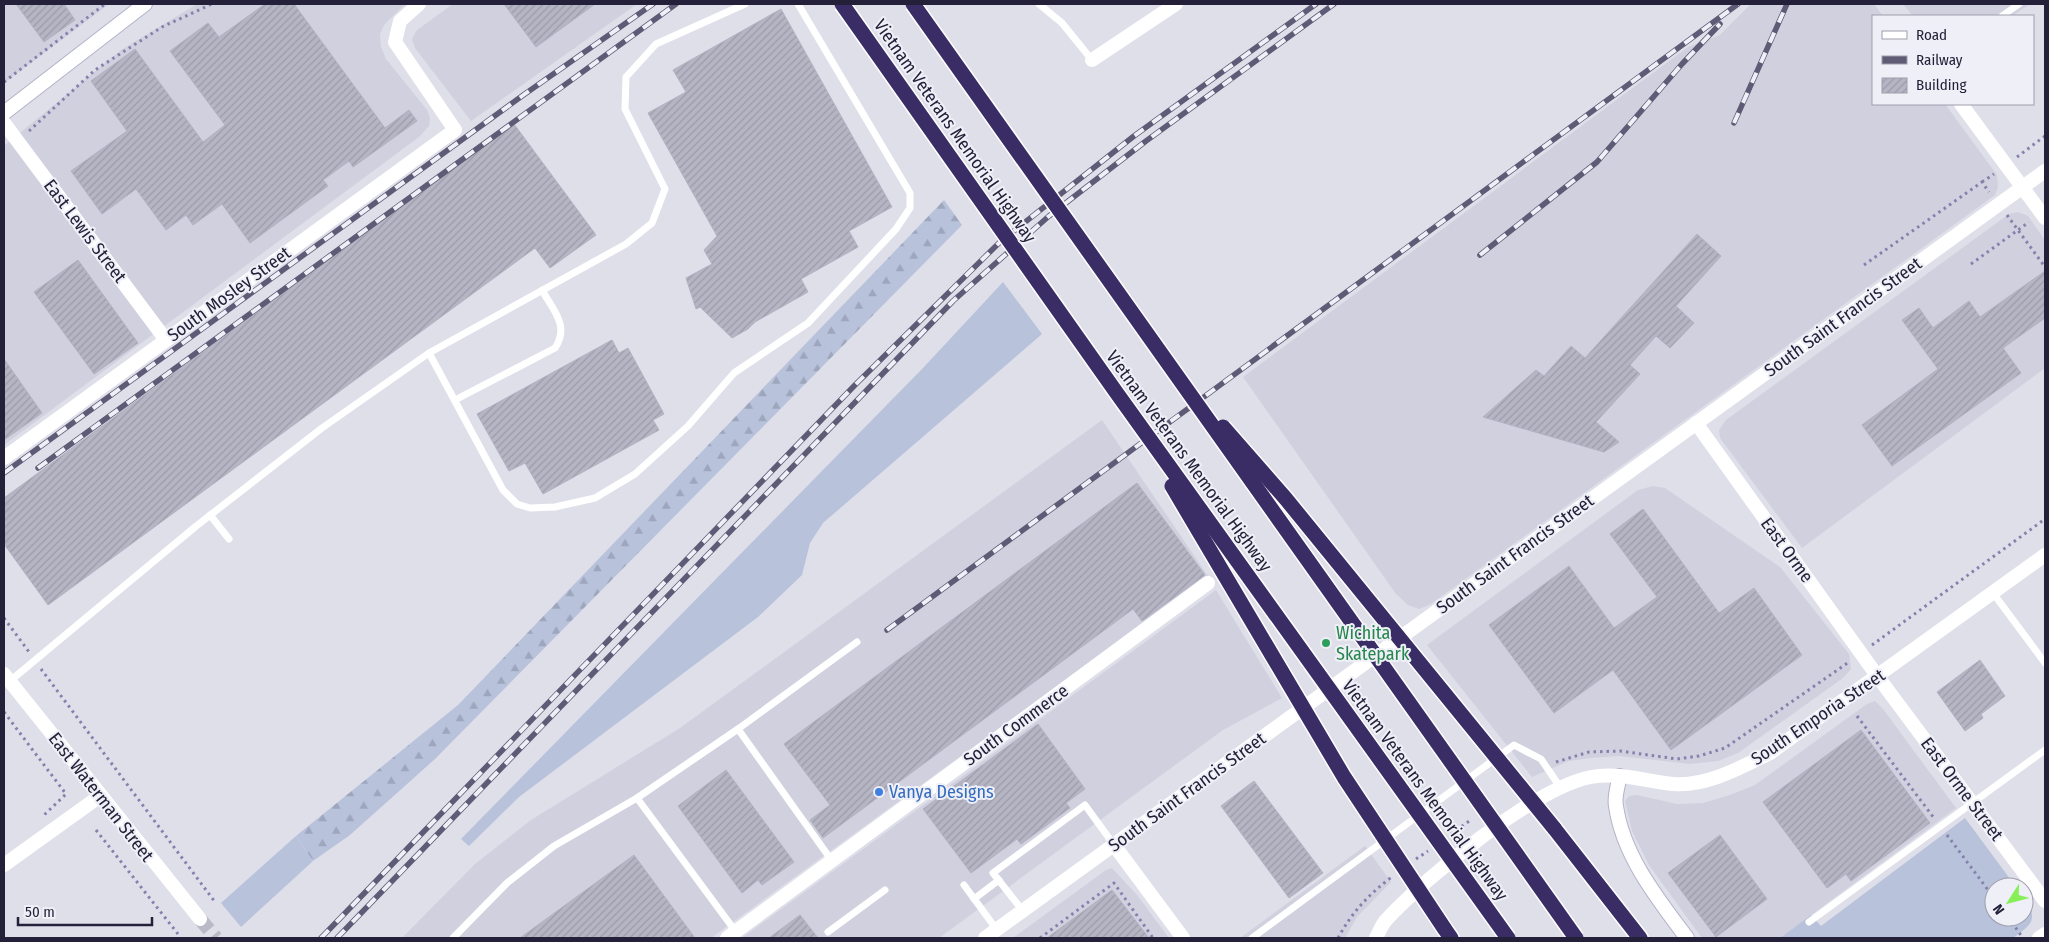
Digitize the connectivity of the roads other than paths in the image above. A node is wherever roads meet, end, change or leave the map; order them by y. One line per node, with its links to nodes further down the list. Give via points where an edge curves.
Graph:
1 (145, 4): 13 (street)
2 (419, 4): 19 (street, South Mosley Street, via 400,21 396,42 454,130)
3 (745, 4): 18 (lane, via 656,44 626,76 625,109 665,189 652,223 626,244)
4 (798, 4): 23 (lane, via 910,193 910,208 896,229 808,323 734,373 688,426 641,468 595,498 555,507 530,508 517,504 503,490)
5 (842, 4): 22 (highway, Vietnam Veterans Memorial Highway, bridge)
6 (913, 4): 21 (highway, Vietnam Veterans Memorial Highway, bridge)
7 (1039, 4): 11 (lane, via 1062,23)
8 (1176, 4): 11 (street)
9 (2019, 4): 10 (lane)
10 (2003, 15)
11 (1092, 60)
12 (1962, 105): 16 (street)
13 (4, 113)
14 (4, 123): 19 (street, East Lewis Street)
15 (2045, 171): 16 (street, South Saint Francis Street)
16 (2023, 187): 17 (street); 24 (street, South Saint Francis Street)
17 (2043, 216)
18 (542, 290): 20 (lane); 23 (lane, via 562,330 555,348)
19 (166, 340): 25 (street, South Mosley Street)
20 (429, 353): 23 (lane); 26 (lane, via 322,428)
21 (1168, 364): 63 (highway, Vietnam Veterans Memorial Highway, bridge); 64 (highway, bridge, via 1286,499)
22 (1116, 392): 54 (highway, bridge, via 1344,777); 62 (highway, Vietnam Veterans Memorial Highway, bridge)
23 (455, 400)
24 (1696, 423): 33 (street, East Orme); 42 (street, South Saint Francis Street)
25 (4, 458)
26 (210, 515): 27 (lane); 34 (lane, via 35,661)
27 (229, 539)
28 (2045, 555): 30 (street, South Emporia Street)
29 (1208, 583): 43 (street, South Commerce)
30 (1993, 594): 32 (lane); 33 (street, South Emporia Street)
31 (857, 642): 35 (lane)
32 (2045, 663)
33 (1878, 677): 37 (street, South Emporia Street, via 1770,753 1728,774 1676,784); 41 (street, East Orme Street)
34 (7, 678): 39 (street, East Waterman Street)
35 (738, 729): 40 (lane); 43 (lane)
36 (2045, 750): 41 (lane)
37 (1620, 776): 38 (street, South Emporia Street, via 1592,777); 65 (street, via 1615,805 1624,837 1657,899)
38 (1560, 787): 60 (lane, via 1541,759 1514,746); 61 (street, South Emporia Street, via 1519,811 1430,878 1386,920)
39 (100, 796): 44 (street); 51 (street, East Waterman Street)
40 (638, 798): 57 (lane); 58 (lane, via 554,846 506,883)
41 (1972, 804): 49 (street, East Orme Street); 52 (lane)
42 (1114, 845): 45 (lane, via 1086,805 993,872); 50 (street, South Saint Francis Street); 59 (street)
43 (832, 861): 57 (street, South Commerce)
44 (4, 866)
45 (999, 880): 48 (lane); 50 (lane)
46 (964, 886): 48 (lane)
47 (885, 890): 53 (lane)
48 (974, 899): 55 (lane)
49 (2045, 901)
50 (1022, 911): 55 (street, South Saint Francis Street)
51 (200, 919)
52 (1809, 922)
53 (828, 932)
54 (1447, 933)
55 (991, 934)
56 (2045, 934): 66 (street)
57 (732, 935)
58 (453, 938)
59 (1183, 938)
60 (1252, 938)
61 (1376, 938)
62 (1508, 938)
63 (1576, 938)
64 (1640, 938)
65 (1687, 938)
66 (2039, 938)

